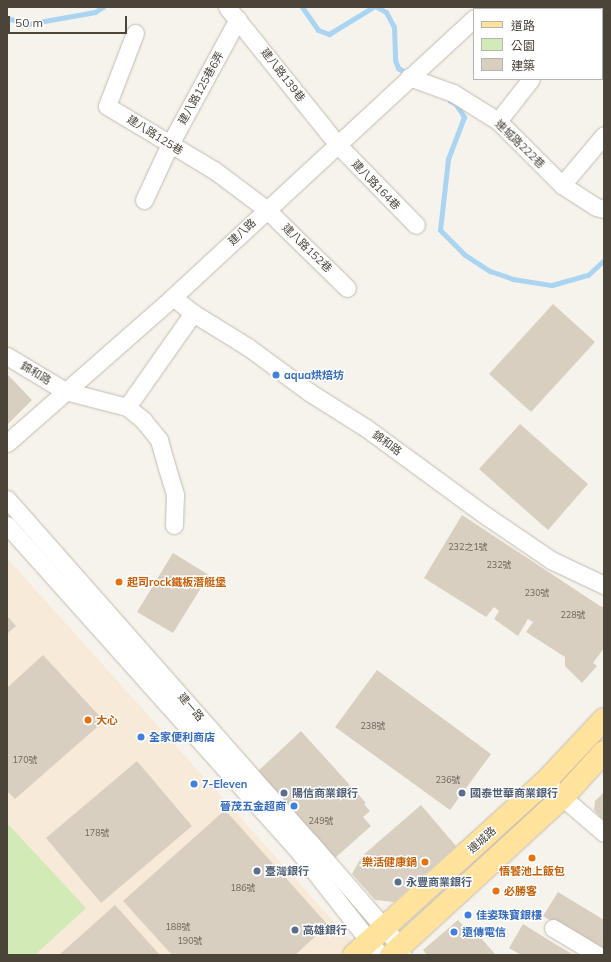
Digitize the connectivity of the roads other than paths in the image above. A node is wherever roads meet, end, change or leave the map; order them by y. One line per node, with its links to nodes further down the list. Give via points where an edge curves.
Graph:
1 (233, 13): 8 (street, 建八路125巷6弄); 9 (street, 建八路139巷)
2 (473, 19): 4 (street, 建八路)
3 (135, 33): 8 (street, 建八路125巷, via 107,106)
4 (409, 77): 6 (street, 連城路222巷, via 453,93); 9 (street, 建八路)
5 (530, 80): 6 (street)
6 (498, 121): 10 (street, 連城路222巷)
7 (604, 135): 10 (street)
8 (170, 144): 11 (street, 建八路125巷6弄); 12 (street, 建八路125巷, via 214,170)
9 (337, 144): 12 (street, 建八路); 14 (street, 建八路164巷)
10 (562, 184): 13 (street, 連城路222巷, via 596,207)
11 (144, 200)
12 (266, 209): 15 (street, 建八路152巷); 16 (street, 建八路)
13 (604, 209)
14 (416, 225)
15 (347, 288)
16 (173, 297): 17 (street, 錦和路); 19 (street, 建八路)
17 (193, 313): 20 (street); 25 (street, 錦和路, via 248,347 309,392 366,428 484,515 551,560)
18 (7, 356): 19 (street, 錦和路)
19 (65, 391): 20 (street, 錦和路); 21 (street, 建八路)
20 (127, 407): 24 (street, via 144,420 159,440 175,494)
21 (7, 443)
22 (7, 499): 32 (street, 建一路)
23 (7, 525): 32 (street, 建一路, via 300,853)
24 (174, 525)
25 (604, 585)
26 (604, 719): 28 (main road, 連城路)
27 (604, 752): 29 (main road, 連城路)
28 (545, 782): 29 (street); 32 (main road, 連城路)
29 (563, 797): 30 (street); 33 (main road, 連城路)
30 (604, 833)
31 (553, 928): 34 (street)
32 (372, 945): 33 (street, 建一路)
33 (398, 952)
34 (598, 955)

